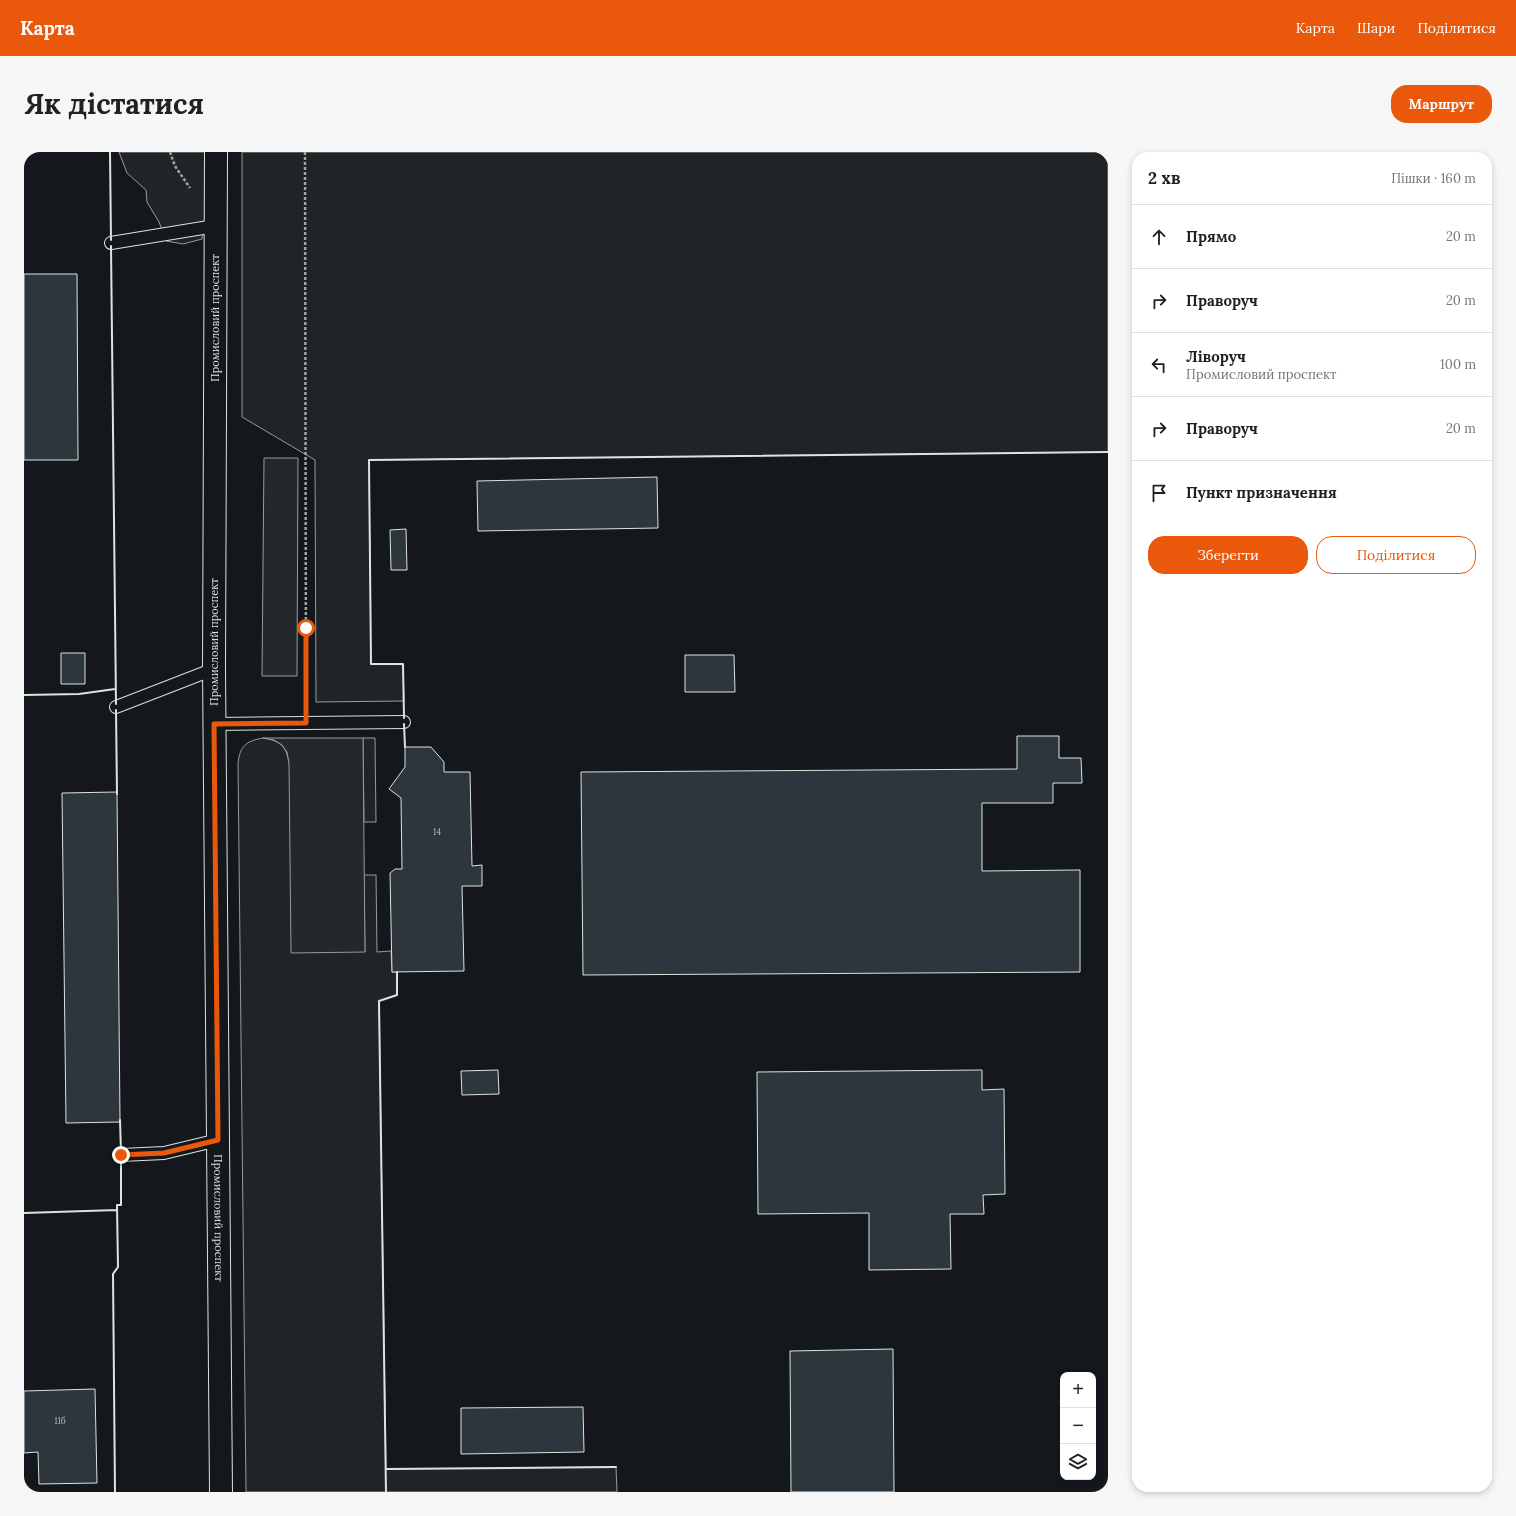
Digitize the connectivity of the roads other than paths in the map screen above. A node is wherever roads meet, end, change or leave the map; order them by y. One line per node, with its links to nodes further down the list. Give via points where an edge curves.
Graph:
1 (216, 152): 2 (street, Промисловий проспект)
2 (215, 226): 3 (lane); 4 (street, Промисловий проспект)
3 (111, 243)
4 (214, 669): 5 (lane); 7 (street, Промисловий проспект)
5 (116, 707)
6 (404, 722): 7 (lane)
7 (214, 724): 8 (street, Промисловий проспект)
8 (218, 1140): 9 (lane, via 164,1153); 10 (street, Промисловий проспект)
9 (121, 1155)
10 (221, 1492)

